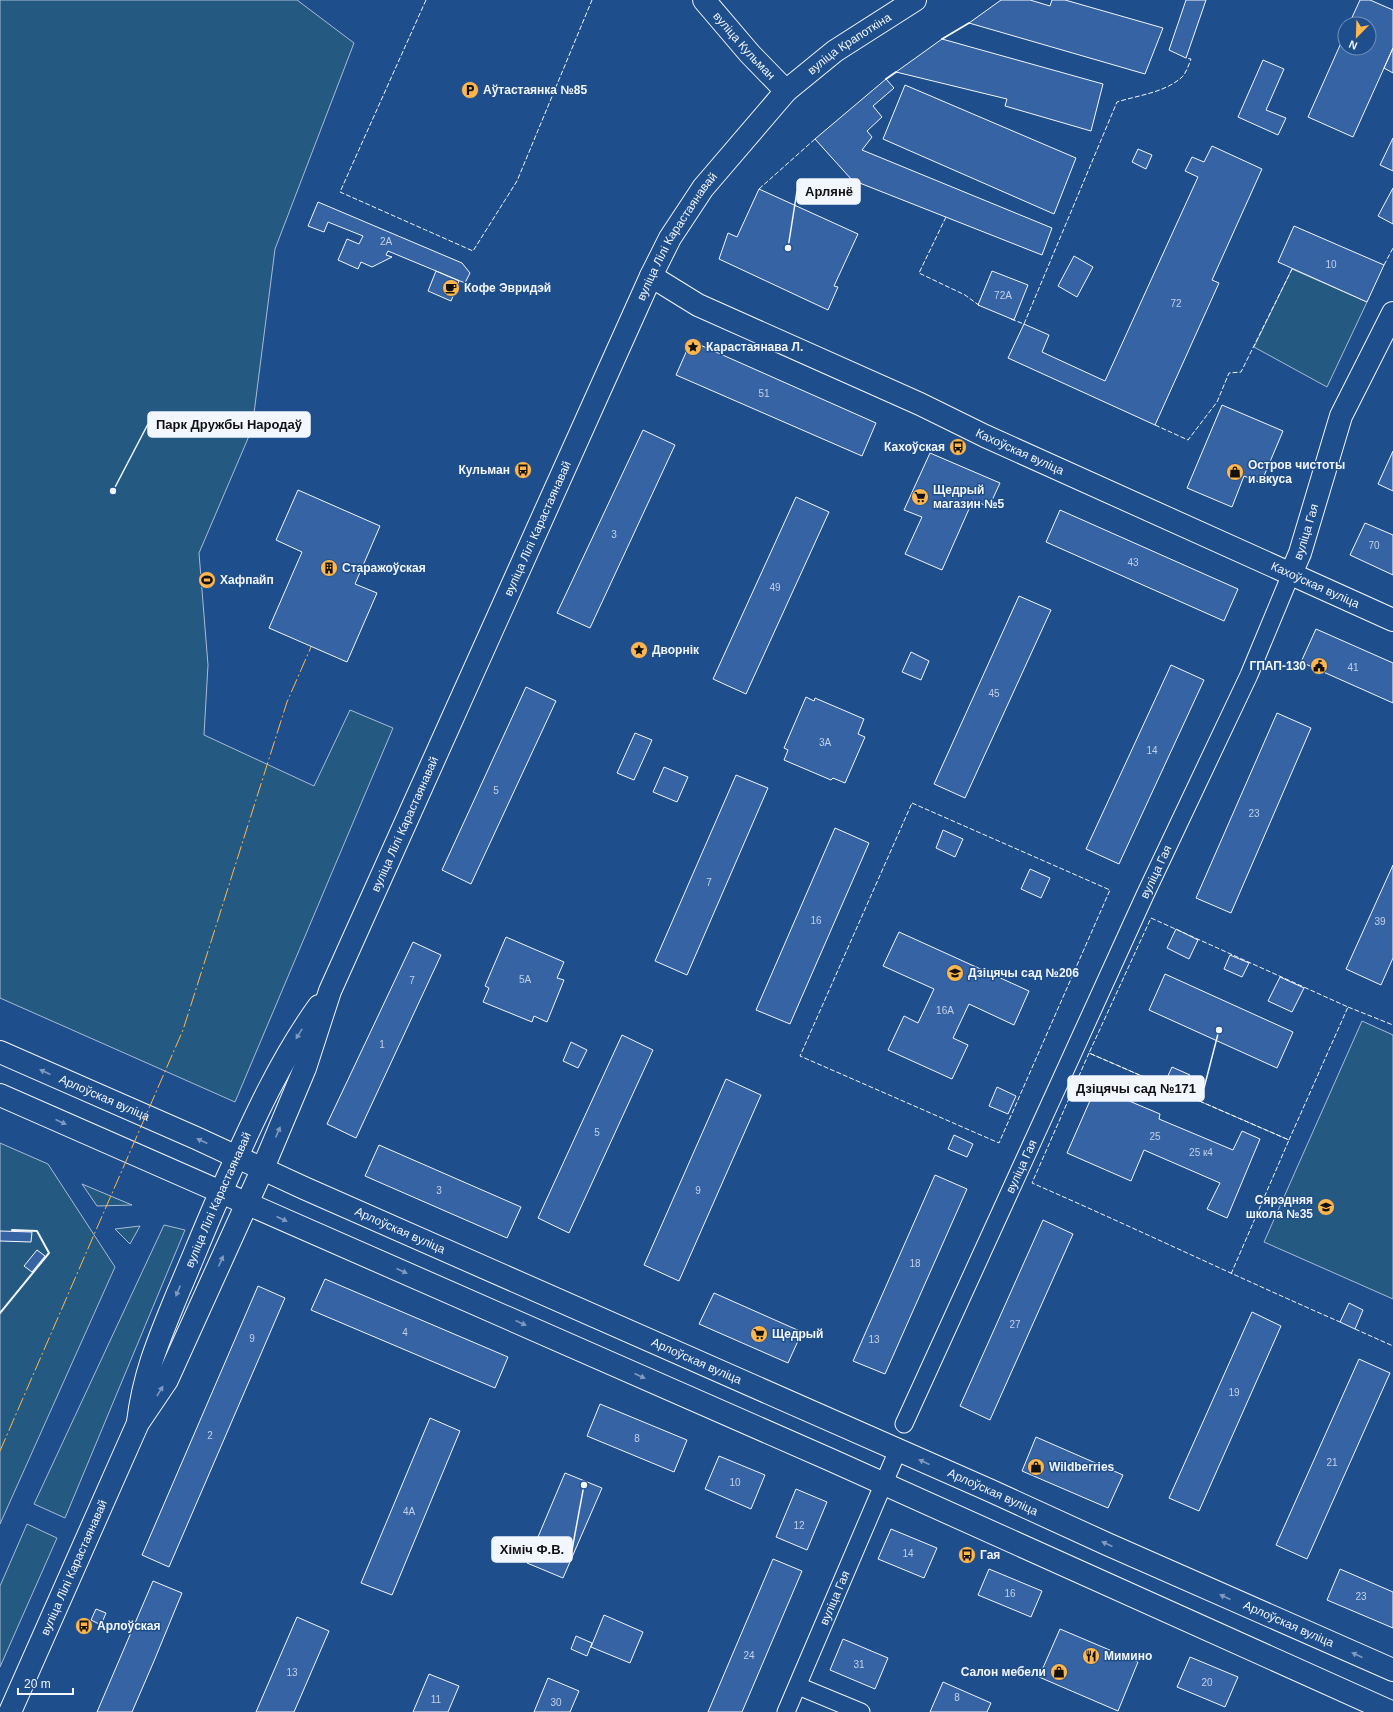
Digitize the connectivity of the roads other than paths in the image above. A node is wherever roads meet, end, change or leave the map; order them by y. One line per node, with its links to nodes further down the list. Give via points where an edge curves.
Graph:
1 (704, 0): 3 (main road, вуліца Кульман)
2 (915, 0): 3 (main road, вуліца Крапоткіна, via 835,51)
3 (786, 91): 4 (main road, вуліца Лілі Карастаянавай, via 703,188 670,238)
4 (651, 276): 6 (main road, Кахоўская вуліца, via 698,305); 8 (main road, вуліца Лілі Карастаянавай)
5 (1393, 313): 6 (main road, вуліца Гая, via 1341,416 1300,553)
6 (1291, 574): 7 (main road, Кахоўская вуліца); 16 (street, вуліца Гая, via 1249,675 1145,895)
7 (1393, 620)
8 (330, 991): 11 (main road, вуліца Лілі Карастаянавай, one-way to 11, via 286,1056); 12 (main road, вуліца Лілі Карастаянавай, one-way to 8, via 305,1068)
9 (0, 1052): 11 (main road, Арлоўская вуліца, one-way to 9)
10 (0, 1095): 13 (main road, one-way to 13)
11 (237, 1158): 12 (main road, Арлоўская вуліца); 13 (main road, вуліца Лілі Карастаянавай)
12 (263, 1168): 14 (main road, вуліца Лілі Карастаянавай); 17 (main road, Арлоўская вуліца, via 316,1194)
13 (222, 1191): 14 (main road); 15 (main road, вуліца Лілі Карастаянавай, one-way to 15, via 157,1342 145,1380)
14 (247, 1203): 15 (main road, вуліца Лілі Карастаянавай, one-way to 14, via 167,1380); 18 (main road, one-way to 18)
15 (138, 1423): 22 (main road, вуліца Лілі Карастаянавай)
16 (904, 1424)
17 (898, 1450): 18 (street, вуліца Гая); 19 (main road, Арлоўская вуліца, one-way to 17)
18 (883, 1484): 20 (street, вуліца Гая); 21 (main road)
19 (1393, 1670)
20 (798, 1686): 23 (street, вуліца Гая); 24 (street)
21 (1365, 1706): 25 (main road)
22 (10, 1712)
23 (786, 1712)
24 (861, 1712)
25 (1391, 1712)

